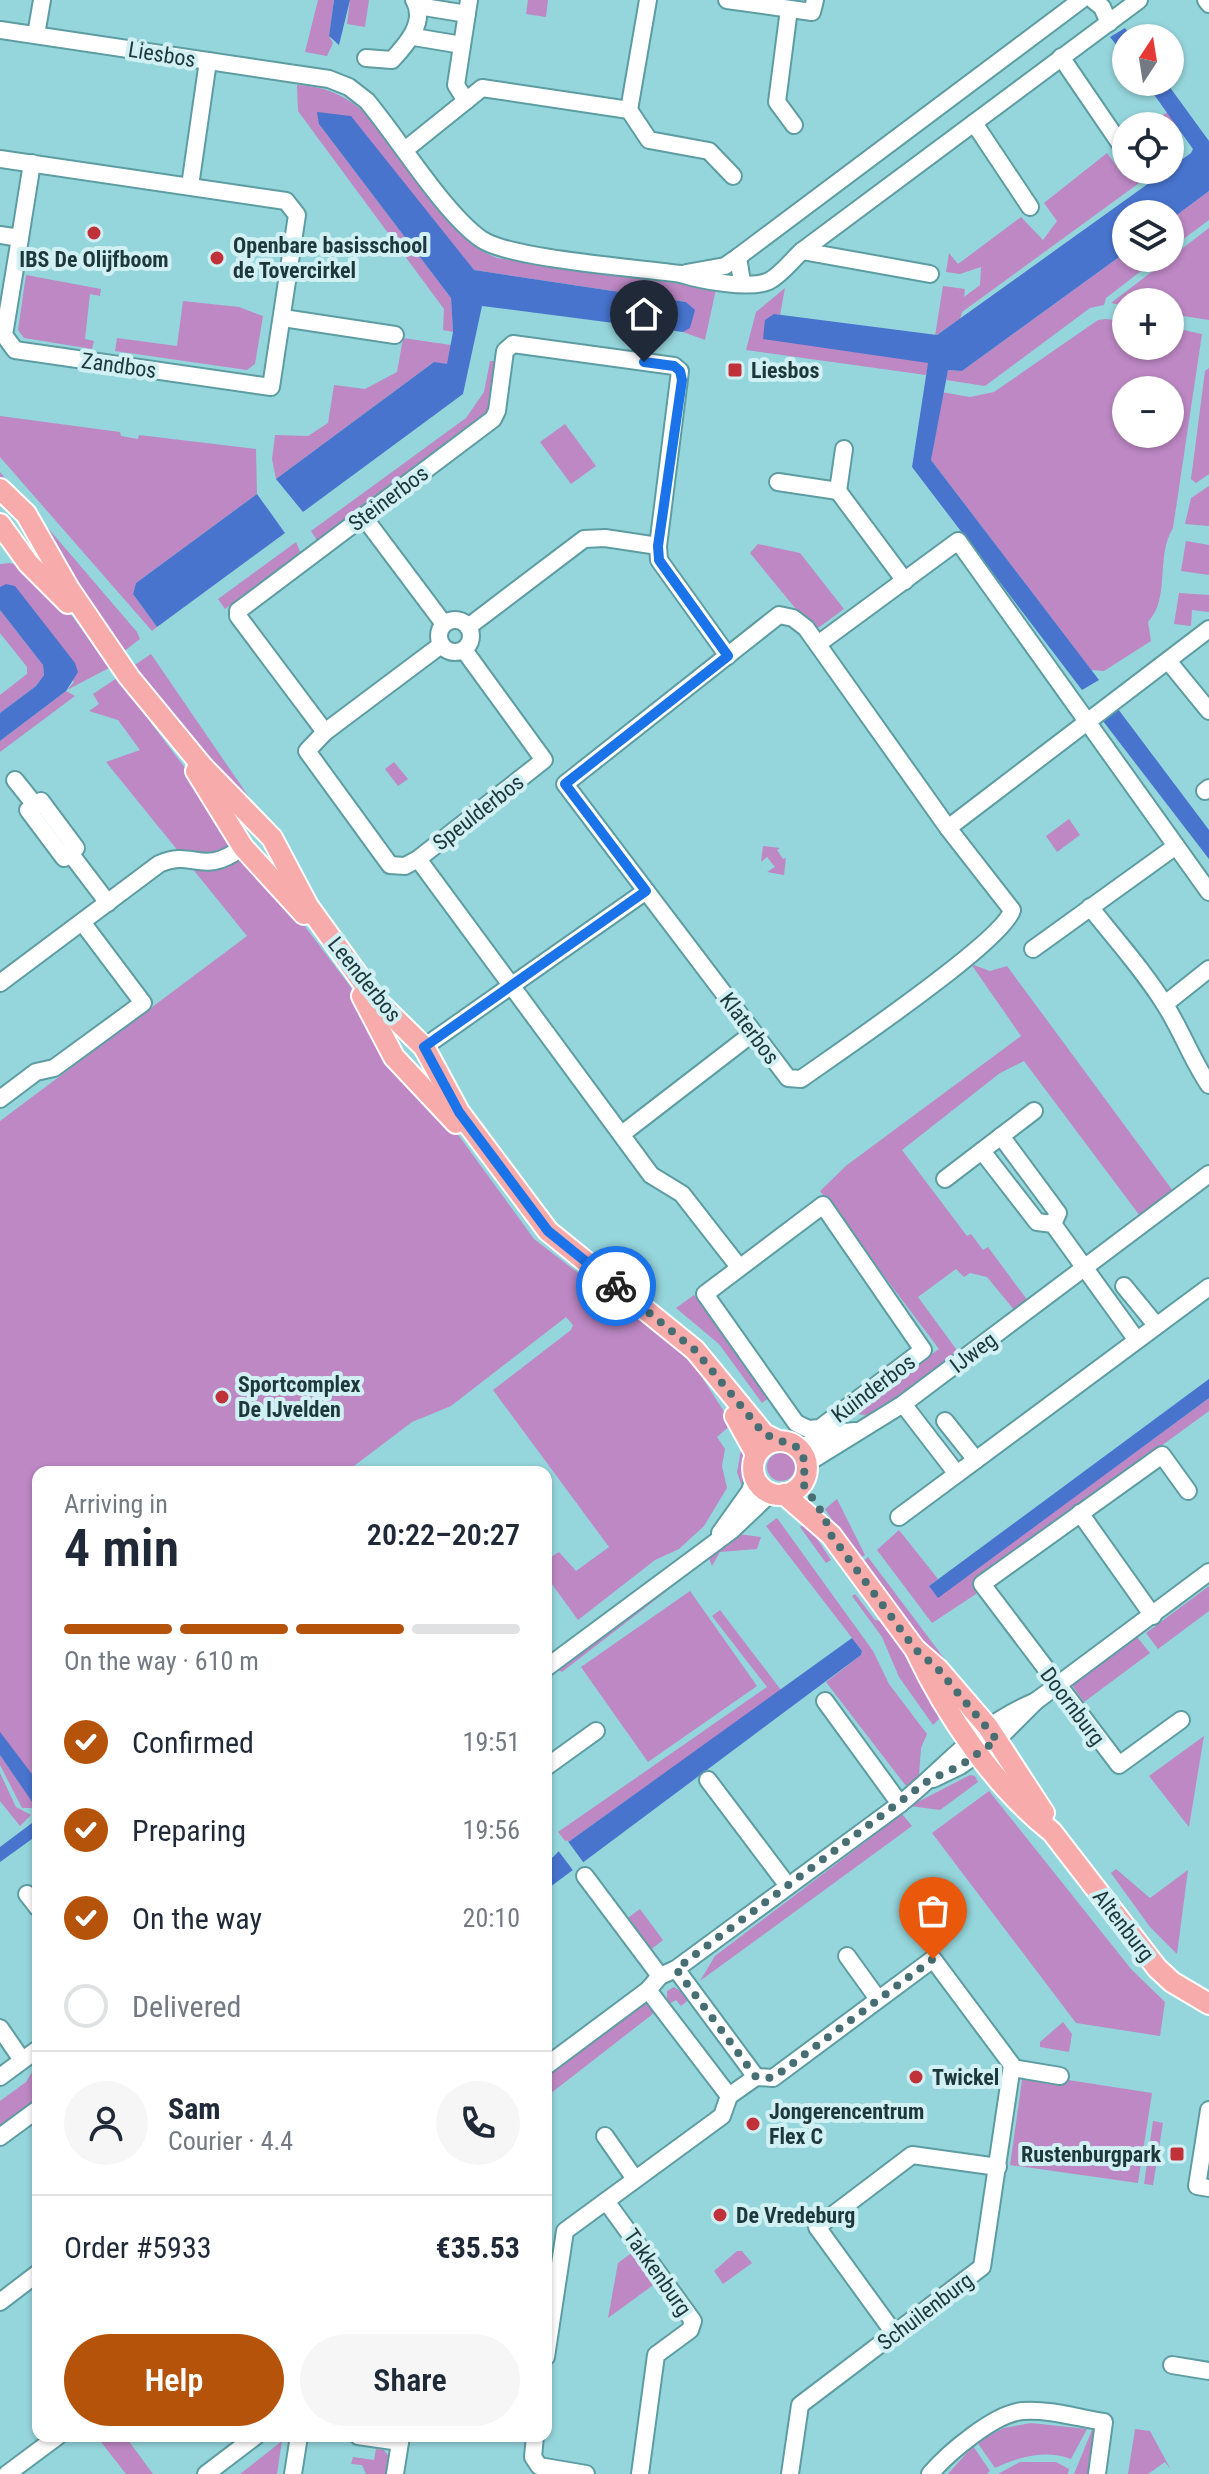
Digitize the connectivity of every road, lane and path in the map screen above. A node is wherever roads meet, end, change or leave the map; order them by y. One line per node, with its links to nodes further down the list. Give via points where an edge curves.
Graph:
1 (42, 0): 13 (street)
2 (648, 0): 20 (street)
3 (727, 0): 10 (street)
4 (815, 0): 10 (street, via 812,12)
5 (1081, 0): 33 (street, Liesbos)
6 (1093, 0): 11 (street)
7 (1139, 0): 11 (street, Liesbos)
8 (416, 3): 9 (street); 14 (street)
9 (468, 7): 15 (street)
10 (789, 9): 22 (street, via 777,102)
11 (1109, 23): 16 (street, Liesbos)
12 (0, 30): 13 (street, Liesbos)
13 (36, 35): 18 (street, Liesbos)
14 (414, 37): 15 (street); 17 (street, via 392,60)
15 (462, 45): 19 (street, via 456,85)
16 (1061, 57): 21 (street, Liesbos); 23 (street)
17 (366, 58)
18 (208, 61): 24 (street, Liesbos, via 329,79 349,87); 28 (street)
19 (466, 101): 20 (street, via 482,88); 24 (street)
20 (629, 110): 27 (street, via 649,140 709,151)
21 (974, 123): 29 (street); 32 (street, Liesbos)
22 (794, 125)
23 (1112, 132)
24 (406, 149): 34 (street, Liesbos, via 462,223 483,241 510,251)
25 (0, 159): 26 (street, Zandbos)
26 (32, 163): 28 (street, Zandbos); 31 (street, Zandbos)
27 (733, 176)
28 (190, 186): 37 (street, Zandbos, via 286,201 294,208)
29 (1030, 207)
30 (0, 235): 31 (street)
31 (20, 238): 37 (street, Zandbos, via 4,335 15,350 271,387)
32 (802, 251): 35 (street); 36 (street, Liesbos, via 770,281)
33 (738, 257): 34 (street, Liesbos, via 725,266); 36 (street)
34 (681, 274): 36 (street, Liesbos)
35 (930, 274)
36 (742, 282)
37 (283, 318): 38 (street)
38 (395, 335)
39 (844, 449): 42 (street)
40 (778, 482): 42 (street)
41 (0, 489): 43 (main road, Leenderbos)
42 (838, 491): 49 (street)
43 (26, 514): 45 (main road, via 7,515); 47 (main road, Leenderbos)
44 (363, 516): 46 (street, Steinerbos, via 495,417 505,351 519,343 680,371); 50 (street); 62 (street, Steinerbos, via 238,611)
45 (1, 526): 48 (main road, Leenderbos)
46 (658, 546): 51 (street, via 584,539); 57 (street, via 663,568)
47 (49, 549): 48 (main road, via 41,564); 56 (main road, Leenderbos)
48 (28, 563): 56 (main road, Leenderbos)
49 (905, 581): 53 (street); 61 (street, via 958,541)
50 (444, 624): 51 (street, via 460,620); 54 (street)
51 (468, 627): 55 (street, via 470,641)
52 (1209, 629): 58 (street)
53 (818, 644): 57 (street, Klaterbos, via 793,618 779,615); 65 (street, Klaterbos)
54 (441, 645): 55 (street, via 454,653); 62 (street)
55 (464, 650): 69 (street, Speulderbos, via 544,760)
56 (112, 654): 59 (main road, Leenderbos)
57 (728, 656): 71 (street, Klaterbos, via 565,784)
58 (1169, 662): 60 (street); 61 (street)
59 (129, 677): 64 (main road, Leenderbos, via 203,767); 66 (main road, Leenderbos)
60 (1209, 711)
61 (1088, 722): 65 (street); 67 (street)
62 (325, 732): 69 (street, via 308,746 309,756 390,865 405,866)
63 (15, 780): 73 (street, via 35,805 28,810 64,858 70,853)
64 (258, 821): 66 (main road, via 238,819); 68 (main road, Leenderbos)
65 (948, 828): 82 (street, Klaterbos, via 1012,910 1009,920 801,1079 788,1078)
66 (238, 838): 70 (main road, Leenderbos); 73 (street, via 223,861 170,859)
67 (1176, 846): 72 (street); 74 (street)
68 (280, 852): 70 (main road, via 273,865); 81 (main road, Leenderbos, via 308,906 375,999)
69 (418, 859): 79 (street)
70 (260, 867): 83 (main road, Leenderbos, via 299,907 367,1004)
71 (646, 891): 79 (street); 82 (street, Klaterbos)
72 (1209, 892)
73 (108, 903): 75 (street)
74 (1090, 907): 76 (street); 80 (street)
75 (82, 922): 78 (street); 88 (street, via 143,1003 54,1068 36,1072)
76 (1033, 949)
77 (1209, 969): 80 (street)
78 (0, 982)
79 (510, 985): 84 (street); 90 (street)
80 (1165, 1004): 87 (street)
81 (404, 1027): 83 (main road, via 392,1032); 84 (main road, Leenderbos)
82 (753, 1033): 90 (street)
83 (388, 1044): 86 (main road, Leenderbos)
84 (424, 1047): 85 (main road, Leenderbos)
85 (436, 1066): 86 (main road, via 428,1077); 104 (main road, Leenderbos, via 459,1112 548,1231 695,1350 764,1434)
86 (411, 1077): 105 (main road, Leenderbos, via 450,1116 547,1240 700,1367)
87 (1209, 1085)
88 (0, 1099)
89 (1034, 1111): 91 (street)
90 (622, 1134): 96 (street, via 651,1175 682,1194)
91 (1001, 1136): 92 (street); 95 (street, via 1058,1213)
92 (982, 1151): 94 (street); 95 (street, via 1037,1222)
93 (1209, 1174): 97 (street, IJweg)
94 (945, 1179)
95 (1053, 1224): 97 (street)
96 (739, 1267): 96 (street, Kuinderbos, via 823,1205 923,1350 820,1428 808,1429 796,1423 705,1294)
97 (1085, 1267): 101 (street); 102 (street, IJweg)
98 (1124, 1286): 100 (street)
99 (1209, 1287): 100 (street)
100 (1156, 1325): 101 (street)
101 (1136, 1339): 106 (street)
102 (903, 1404): 107 (street, IJweg); 108 (street)
103 (945, 1421): 106 (street)
104 (776, 1440): 105 (main road); 107 (main road)
105 (756, 1454): 109 (main road)
106 (976, 1460): 108 (street)
107 (802, 1465): 111 (main road, via 792,1492); 114 (main road, Altenburg)
108 (957, 1474): 113 (street)
109 (754, 1478): 111 (main road); 115 (street)
110 (1188, 1491): 112 (street, via 1162,1455)
111 (777, 1494): 114 (main road, Altenburg); 115 (street)
112 (1080, 1513): 117 (street); 120 (street, Doornburg, via 982,1584)
113 (899, 1517)
114 (831, 1535): 118 (main road, Altenburg)
115 (717, 1538): 119 (street)
116 (1209, 1572): 117 (street)
117 (1153, 1616): 120 (street)
118 (915, 1649): 124 (main road, Altenburg); 125 (main road, Altenburg)
119 (552, 1663)
120 (1057, 1686): 122 (street, Doornburg, via 1119,1765); 124 (street)
121 (825, 1701): 128 (street)
122 (1181, 1720)
123 (596, 1731): 126 (street)
124 (992, 1734): 125 (street); 129 (main road, Altenburg)
125 (974, 1746): 128 (street); 129 (main road, Altenburg)
126 (552, 1763)
127 (708, 1780): 131 (street)
128 (900, 1804): 131 (street)
129 (1052, 1832): 136 (main road, Altenburg, via 1157,1968)
130 (585, 1876): 133 (street)
131 (788, 1886): 133 (street)
132 (847, 1956): 135 (street)
133 (668, 1973): 134 (street); 144 (street)
134 (648, 1990): 140 (street); 145 (street)
135 (878, 1999): 141 (street, via 933,1959); 144 (street, via 773,2078)
136 (1209, 2004)
137 (0, 2028): 138 (street)
138 (32, 2054)
139 (32, 2056): 143 (street)
140 (552, 2061)
141 (1012, 2068): 142 (street); 150 (street, Schuilenburg)
142 (1060, 2076)
143 (0, 2077)
144 (756, 2077): 145 (street)
145 (729, 2096): 151 (street, via 722,2116)
146 (1209, 2110): 152 (street, via 1197,2186)
147 (32, 2113): 149 (street)
148 (605, 2136): 151 (street)
149 (0, 2137)
150 (998, 2167): 157 (street, Schuilenburg, via 982,2267); 157 (street, via 912,2155 817,2227)
151 (635, 2179): 153 (street)
152 (1209, 2188)
153 (606, 2201): 156 (street, via 565,2231); 170 (street, Takkenburg, via 693,2321 690,2330 656,2355)
154 (32, 2278): 155 (street)
155 (0, 2302)
156 (552, 2308)
157 (894, 2333): 171 (street, Schuilenburg, via 800,2405)
158 (1172, 2365): 159 (street)
159 (1209, 2371)
160 (50, 2442): 165 (street)
161 (248, 2442): 166 (street)
162 (298, 2442): 167 (street)
163 (400, 2442): 168 (street)
164 (534, 2442): 169 (street, via 533,2457 539,2466)
165 (7, 2474)
166 (206, 2474)
167 (293, 2474)
168 (395, 2474)
169 (586, 2474)
170 (640, 2474)
171 (790, 2474)
172 (930, 2474): 173 (street, via 1007,2415 1035,2411 1104,2422)
173 (1097, 2474)

